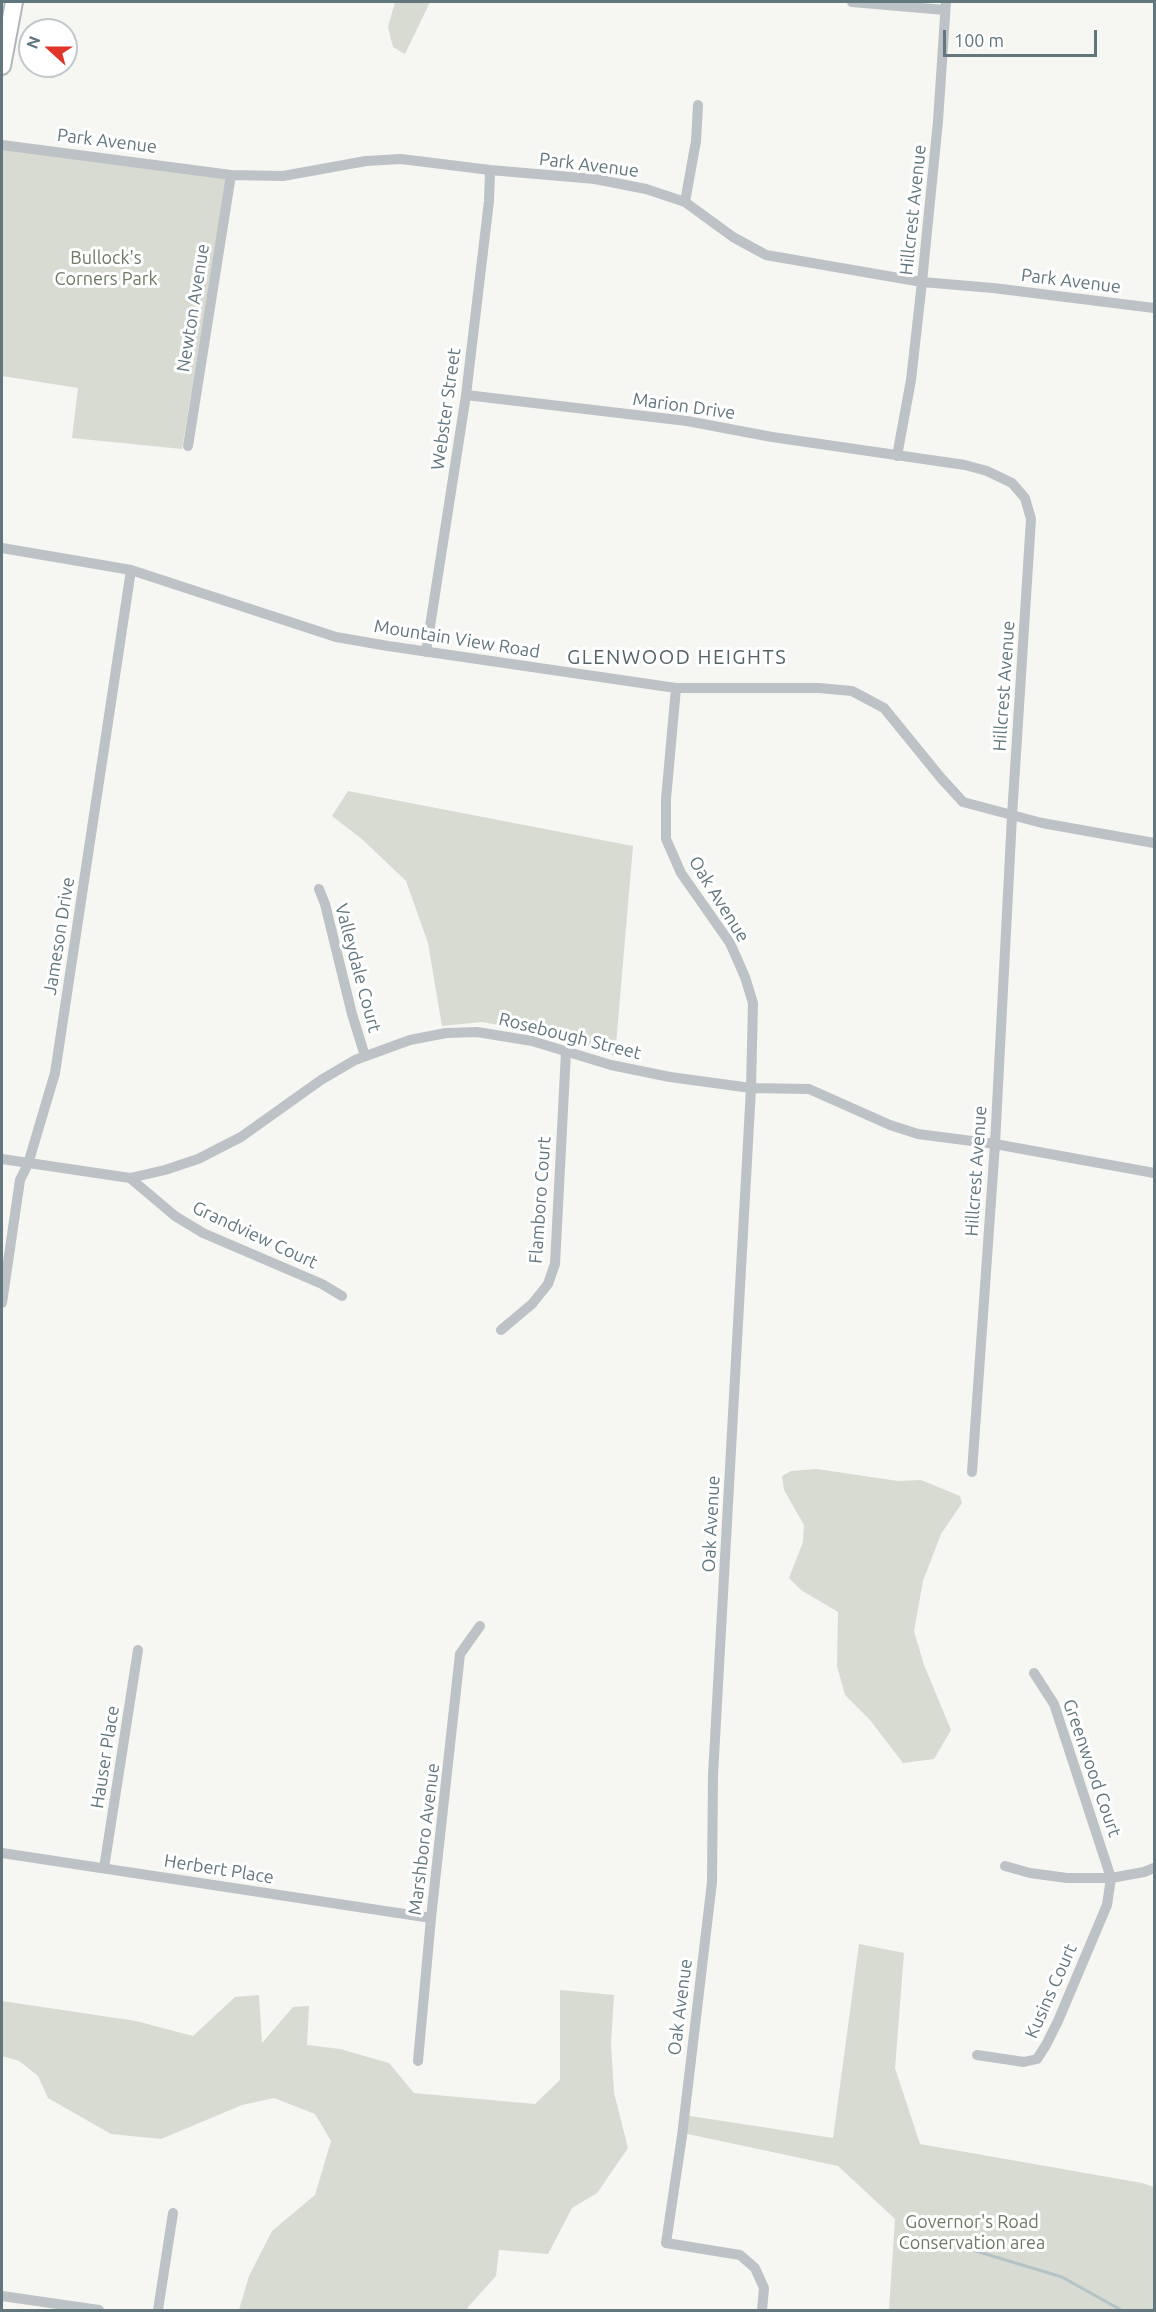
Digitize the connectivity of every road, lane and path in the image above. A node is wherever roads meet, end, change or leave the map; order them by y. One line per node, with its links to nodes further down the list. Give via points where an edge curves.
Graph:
1 (14, 2): 4 (main road)
2 (852, 2): 3 (street)
3 (946, 6): 10 (street, Hillcrest Avenue)
4 (2, 66)
5 (699, 105): 9 (street)
6 (2, 145): 8 (street, Park Avenue)
7 (490, 170): 8 (street, Park Avenue, via 401,159 366,161 283,176); 9 (street, Park Avenue, via 595,179); 12 (street, Webster Street)
8 (231, 175): 13 (street, Newton Avenue)
9 (685, 201): 10 (street, Park Avenue, via 733,237 766,255)
10 (922, 282): 11 (street, Park Avenue); 14 (street, Hillcrest Avenue, via 911,380)
11 (1155, 308)
12 (466, 394): 14 (street, Marion Drive, via 687,422); 17 (street, Webster Street)
13 (188, 446)
14 (897, 456): 19 (street, Hillcrest Avenue, via 987,471 1012,483 1025,498 1031,519)
15 (2, 548): 16 (street, Mountain View Road)
16 (131, 570): 17 (street, Mountain View Road, via 336,637); 27 (street, Jameson Drive, via 55,1073)
17 (426, 652): 18 (street, Mountain View Road)
18 (676, 688): 19 (street, Mountain View Road, via 852,691 884,708 963,802); 24 (street, Oak Avenue, via 666,839 681,873 730,943 745,976 753,1004)
19 (1012, 816): 20 (street, Mountain View Road); 25 (street, Hillcrest Avenue)
20 (1155, 843)
21 (319, 889): 23 (street, Valleydale Court)
22 (566, 1052): 23 (street, Rosebough Street, via 532,1041 477,1032 410,1040); 24 (street, Rosebough Street, via 670,1077); 32 (street, Flamboro Court, via 555,1264 548,1284 532,1304)
23 (365, 1056): 29 (street, Rosebough Street, via 321,1080 241,1137 198,1159)
24 (751, 1088): 25 (street, Rosebough Street, via 809,1089 918,1134); 49 (street, Oak Avenue, via 713,1775 712,1882 666,2243 740,2255 755,2268 764,2288)
25 (995, 1144): 28 (street, Rosebough Street); 33 (street, Hillcrest Avenue)
26 (2, 1160): 27 (street, Rosebough Street)
27 (28, 1164): 29 (street, Rosebough Street); 31 (street, Jameson Drive, via 20,1180)
28 (1155, 1173)
29 (130, 1178): 30 (street, Grandview Court, via 175,1216 203,1233)
30 (342, 1296)
31 (2, 1303)
32 (501, 1330)
33 (972, 1472)
34 (480, 1626): 42 (street, Marshboro Avenue, via 460,1654)
35 (138, 1650): 39 (street, Hauser Place)
36 (1034, 1673): 41 (street, Greenwood Court, via 1054,1704)
37 (2, 1853): 39 (street, Herbert Place)
38 (1005, 1866): 41 (street, via 1067,1878)
39 (104, 1868): 42 (street, Herbert Place)
40 (1155, 1868): 41 (street)
41 (1112, 1878): 43 (street, Kusins Court, via 1107,1905 1058,2021 1037,2059 1024,2062)
42 (431, 1918): 44 (street, Marshboro Avenue)
43 (977, 2055)
44 (418, 2061)
45 (173, 2213): 48 (street)
46 (2, 2296): 47 (street)
47 (99, 2310)
48 (158, 2310)
49 (762, 2310)

